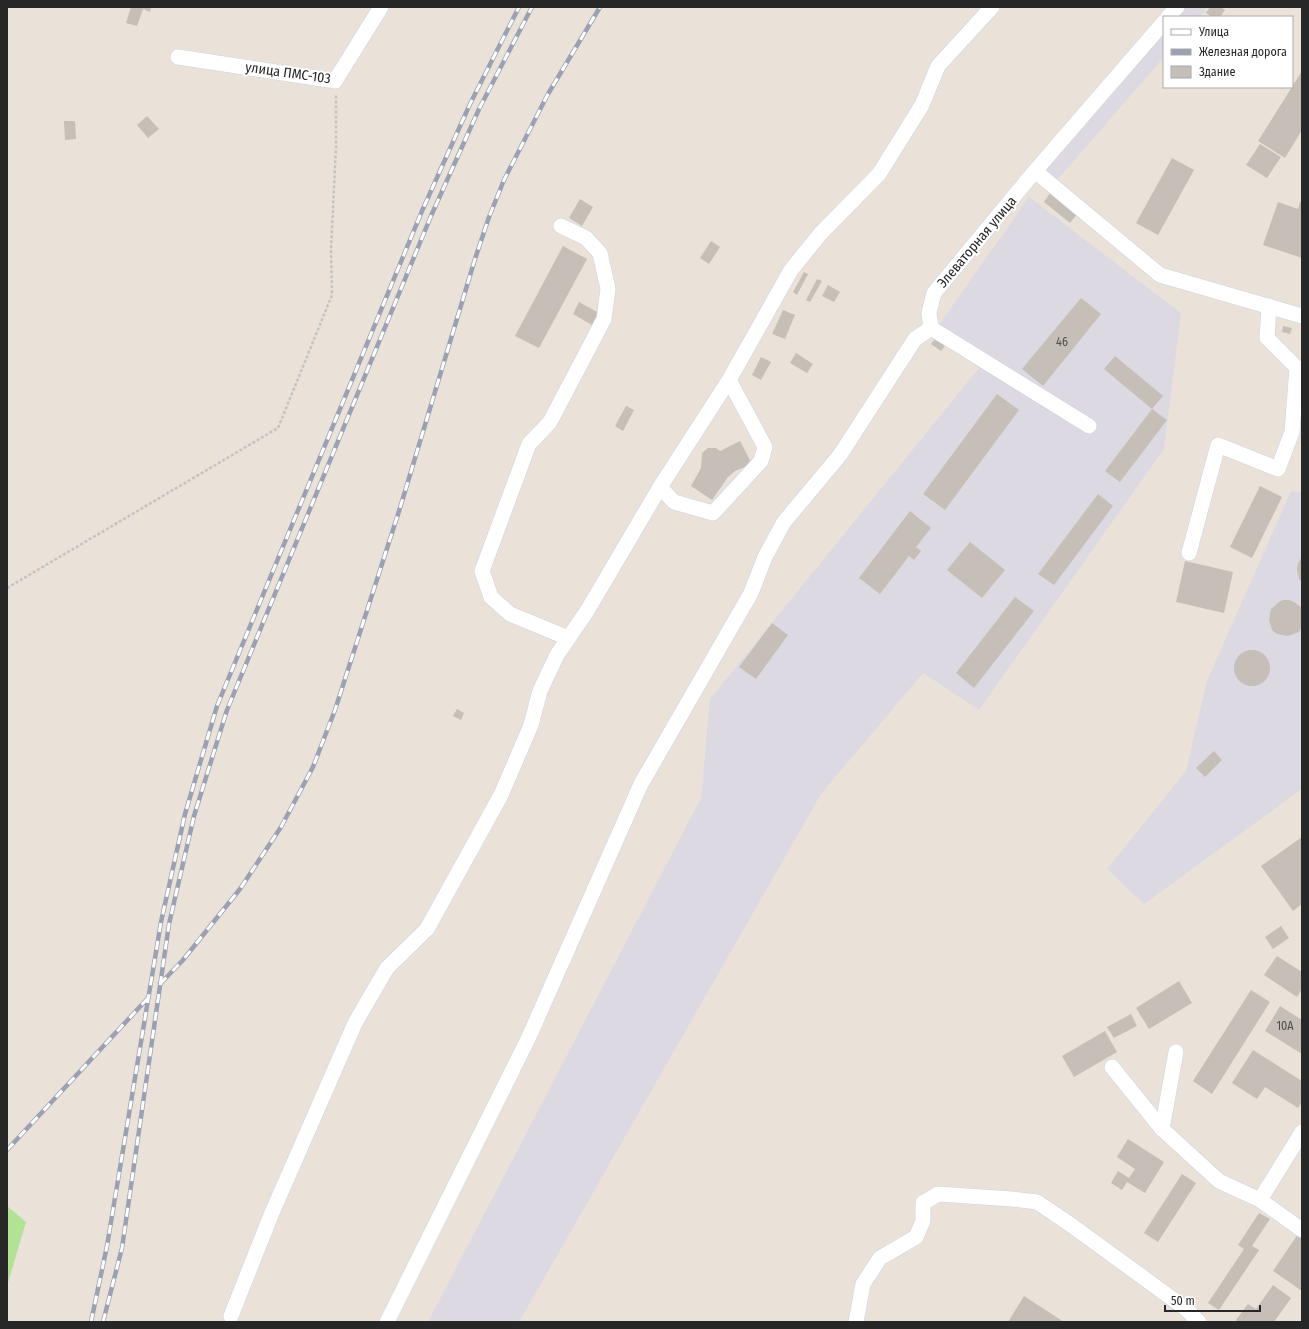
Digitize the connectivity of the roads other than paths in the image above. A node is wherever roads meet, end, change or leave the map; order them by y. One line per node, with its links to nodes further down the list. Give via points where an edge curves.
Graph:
1 (382, 7): 6 (street, улица ПМС-103, via 336,81)
2 (992, 7): 12 (street, via 938,66 922,105 879,174 821,233 791,270)
3 (1177, 7): 4 (street)
4 (1169, 16)
5 (1163, 23): 7 (street, Элеваторная улица)
6 (178, 57)
7 (1035, 171): 9 (street, via 1160,275); 11 (street, Элеваторная улица, via 934,293 928,313)
8 (561, 226): 16 (street, via 586,238 600,253 608,289 604,319 550,422 529,444 482,571 491,597 510,614)
9 (1269, 306): 10 (street); 15 (street, via 1267,338 1297,368 1292,432 1278,469 1218,445)
10 (1302, 316)
11 (931, 328): 13 (street); 24 (street, via 915,338 840,455 784,522 765,557 751,593 641,784 528,1039)
12 (729, 380): 14 (street); 14 (street, via 765,447 761,461 712,512 674,502)
13 (1089, 426)
14 (660, 487): 16 (street, via 587,611)
15 (1189, 553)
16 (568, 638): 23 (street, via 540,691 530,725 501,795 427,929 387,968 355,1023 271,1215)
17 (1176, 1052): 19 (street)
18 (1112, 1067): 19 (street)
19 (1162, 1129): 21 (street, via 1219,1181)
20 (1302, 1132): 21 (street)
21 (1260, 1200): 22 (street)
22 (1302, 1230)
23 (231, 1316)
24 (387, 1322)
25 (856, 1322): 26 (street, via 863,1284 880,1258 916,1237 923,1221 923,1203 938,1194 1037,1202 1185,1308)
26 (1199, 1322)

